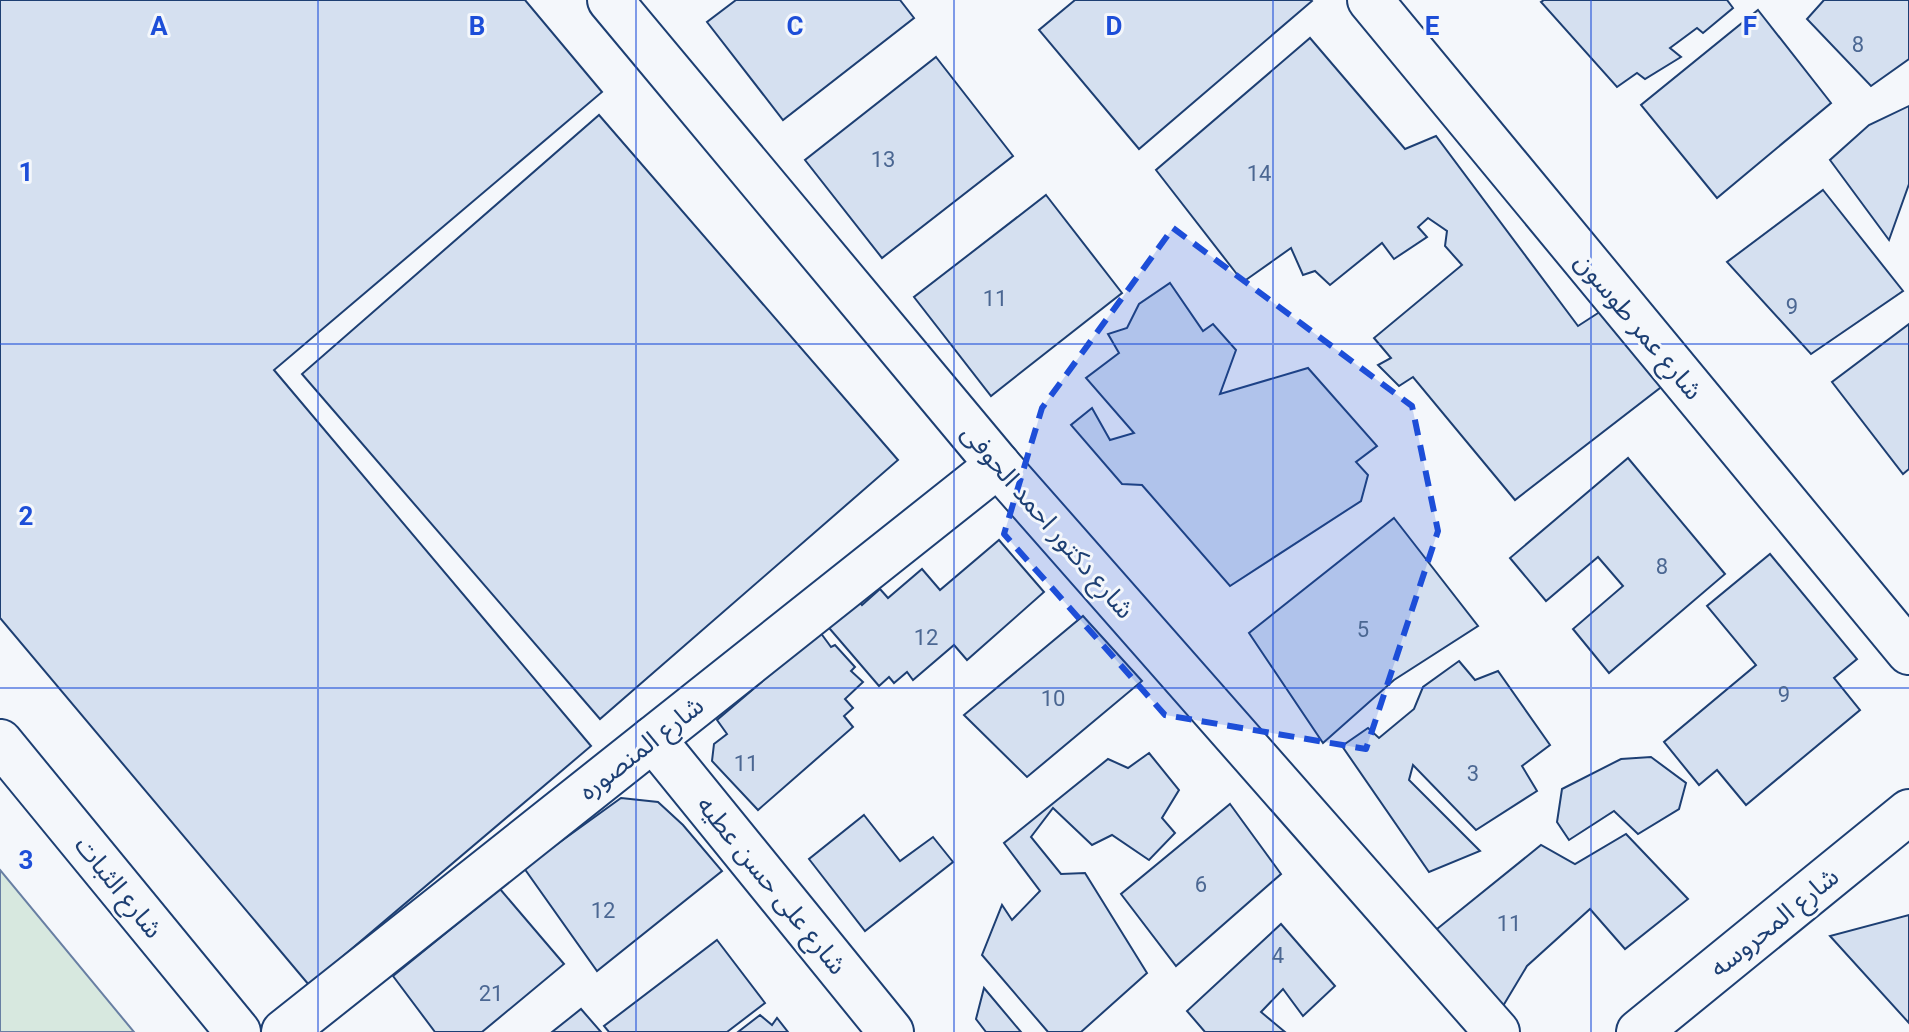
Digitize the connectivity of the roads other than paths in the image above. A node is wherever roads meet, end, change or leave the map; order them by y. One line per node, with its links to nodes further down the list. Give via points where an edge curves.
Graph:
1 (610, 0): 3 (street, شارع دكتور احمد الحوفى)
2 (1370, 0): 4 (street, شارع عمر طوسون)
3 (998, 465): 5 (street, شارع المنصوره); 11 (street, شارع دكتور احمد الحوفى)
4 (1909, 652)
5 (653, 739): 9 (street, شارع المنصوره); 10 (street, شارع على حسن عطيه)
6 (0, 742): 8 (street, شارع الثبات)
7 (1909, 812): 12 (street, شارع المحروسه)
8 (238, 1032)
9 (284, 1032)
10 (891, 1032)
11 (1497, 1032)
12 (1639, 1032)

